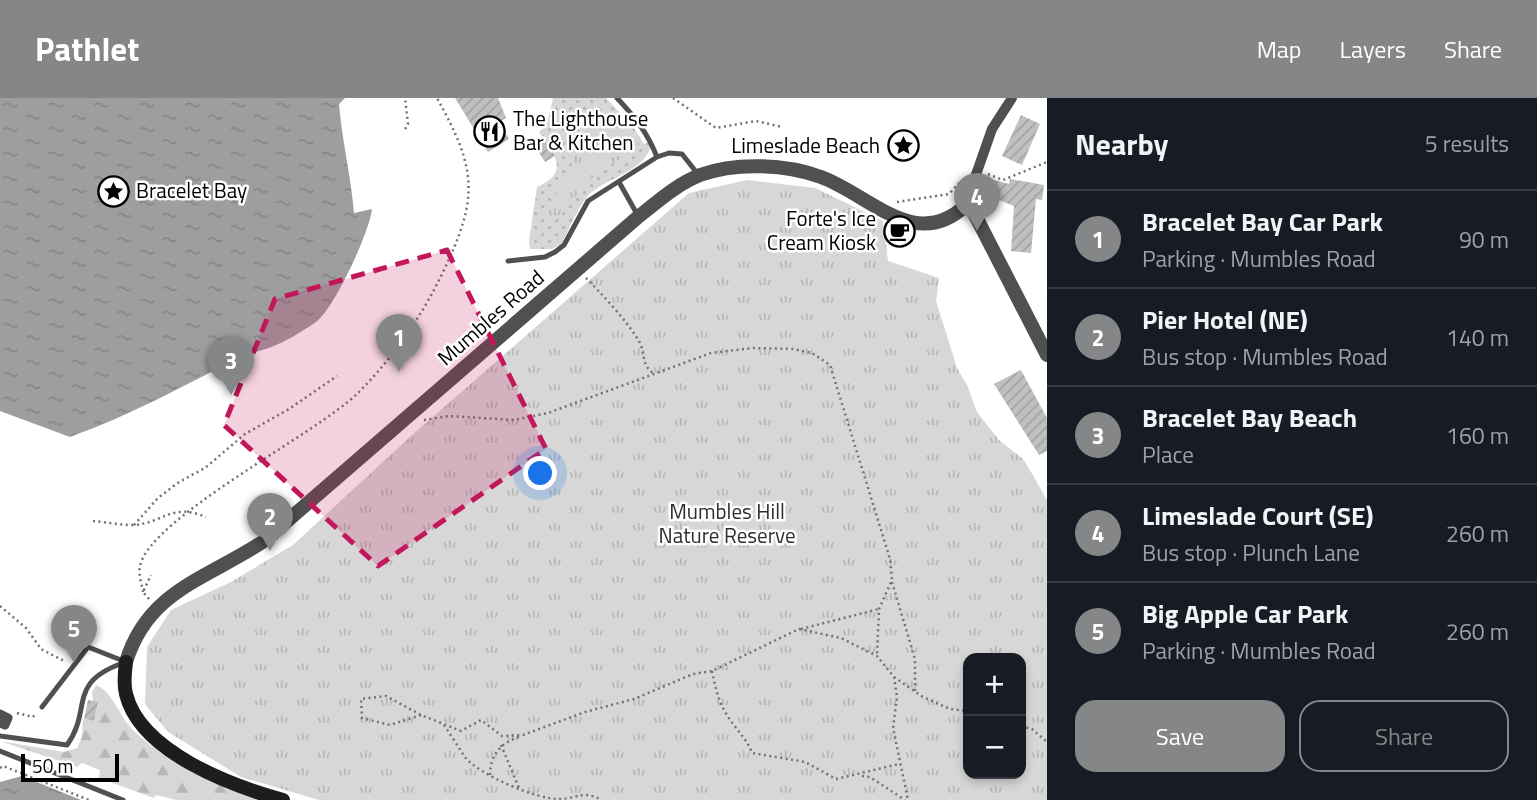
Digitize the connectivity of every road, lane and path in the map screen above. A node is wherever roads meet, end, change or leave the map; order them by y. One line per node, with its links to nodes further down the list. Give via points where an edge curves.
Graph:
1 (405, 98): 7 (path)
2 (437, 98): 23 (path, via 465,151 470,191 457,242 434,290 397,350 358,394)
3 (617, 98): 8 (lane, via 647,132)
4 (673, 98): 6 (path, via 716,128 756,121)
5 (1012, 98): 10 (street, via 992,128)
6 (782, 127)
7 (405, 129)
8 (657, 157): 11 (lane, via 682,154); 13 (lane)
9 (1047, 162): 10 (path, via 1003,180)
10 (978, 170): 15 (street)
11 (699, 176): 15 (street, Mumbles Road, via 740,168 796,170 843,187 900,219 923,224 950,218); 16 (street, Mumbles Road)
12 (961, 180): 14 (path, via 948,194)
13 (619, 182): 16 (lane); 17 (lane, via 588,201 564,245 555,252)
14 (914, 198)
15 (965, 206): 19 (street, via 973,211)
16 (638, 217): 18 (street, Mumbles Road)
17 (508, 261)
18 (578, 270): 20 (path, via 604,295 640,343 646,369); 22 (street, Mumbles Road)
19 (1047, 355)
20 (653, 373): 22 (path, via 548,413 514,420 449,416); 28 (path, via 711,353 753,348 812,352 830,365 890,559)
21 (337, 376): 26 (path, via 179,482)
22 (400, 424): 31 (street, Mumbles Road, via 264,541 177,589)
23 (191, 511): 24 (path); 26 (path, via 179,510); 29 (path, via 156,539 140,565)
24 (206, 517)
25 (93, 520): 26 (path)
26 (134, 525)
27 (151, 575): 29 (path)
28 (891, 580): 32 (path); 39 (path, via 915,659)
29 (143, 592): 31 (path)
30 (0, 606): 36 (path, via 26,628 41,649)
31 (156, 606): 35 (street, Mumbles Road, via 136,632)
32 (879, 609): 33 (path); 34 (path)
33 (799, 629): 34 (path, via 841,638); 37 (path)
34 (877, 656): 38 (path)
35 (126, 662): 36 (lane, via 88,647); 49 (lane, via 100,671 87,687 67,746); 60 (main road, Mumbles Road, via 124,685 130,708 160,741 236,787)
36 (72, 666): 40 (lane)
37 (712, 671): 48 (path, via 692,674 634,699); 56 (path, via 715,691 752,753 805,762 836,779)
38 (894, 677): 39 (path); 53 (path, via 893,728)
39 (915, 691): 41 (path, via 950,709)
40 (42, 707): 42 (path, via 33,717)
41 (963, 710)
42 (11, 711)
43 (0, 713): 45 (street, via 9,718 5,725)
44 (421, 715): 44 (path, via 386,696 361,699 362,718 390,725); 46 (path)
45 (0, 723)
46 (444, 725): 48 (path, via 461,731 481,720 502,736); 55 (path, via 466,759)
47 (1026, 727): 50 (path)
48 (523, 735): 51 (path)
49 (0, 736)
50 (1047, 741)
51 (501, 746): 55 (path, via 490,762); 57 (path)
52 (0, 751): 59 (lane)
53 (899, 764): 56 (path); 62 (path)
54 (0, 768): 58 (path)
55 (490, 775): 57 (path)
56 (856, 775): 62 (path, via 870,777)
57 (519, 789): 61 (path, via 558,799 588,793)
58 (89, 800)
59 (123, 800)
60 (283, 800)
61 (602, 800)
62 (906, 800)

